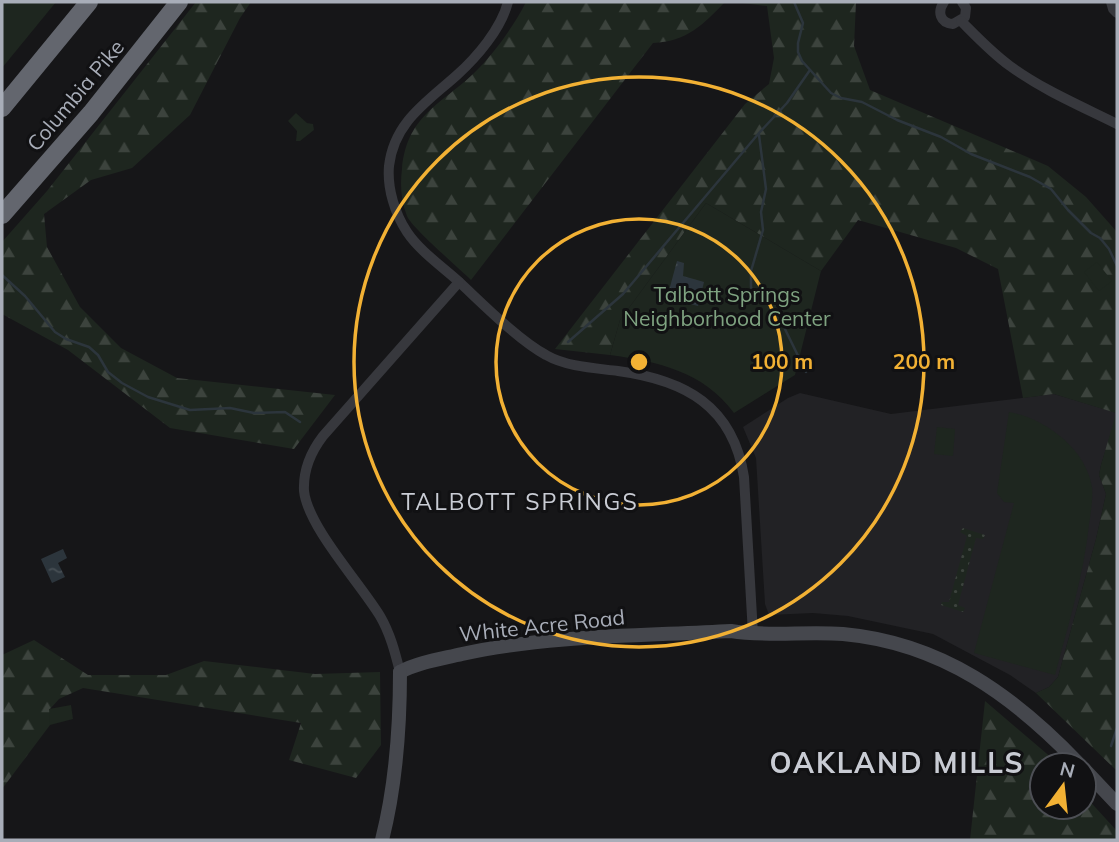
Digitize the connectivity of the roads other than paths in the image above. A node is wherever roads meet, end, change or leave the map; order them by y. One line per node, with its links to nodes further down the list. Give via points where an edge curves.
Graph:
1 (89, 2): 9 (highway)
2 (179, 2): 11 (highway, Columbia Pike)
3 (508, 2): 12 (street, via 473,59 408,119 394,144 389,166 402,224)
4 (944, 2): 8 (street, via 942,19 953,24)
5 (962, 2): 8 (street, via 966,13)
6 (1111, 2): 7 (street)
7 (1117, 13)
8 (961, 21): 10 (street, via 1011,67)
9 (2, 108)
10 (1117, 124)
11 (2, 215)
12 (459, 282): 13 (street, via 545,355 576,366 664,380 713,410 741,456); 14 (street, via 323,436 306,468 307,504 387,629)
13 (753, 634): 14 (street, White Acre Road, via 731,640 536,651); 15 (street, White Acre Road, via 847,635 932,656 992,686)
14 (400, 671): 18 (street, via 396,761)
15 (1066, 751)
16 (1098, 784): 17 (street, White Acre Road)
17 (1117, 804)
18 (382, 840)

